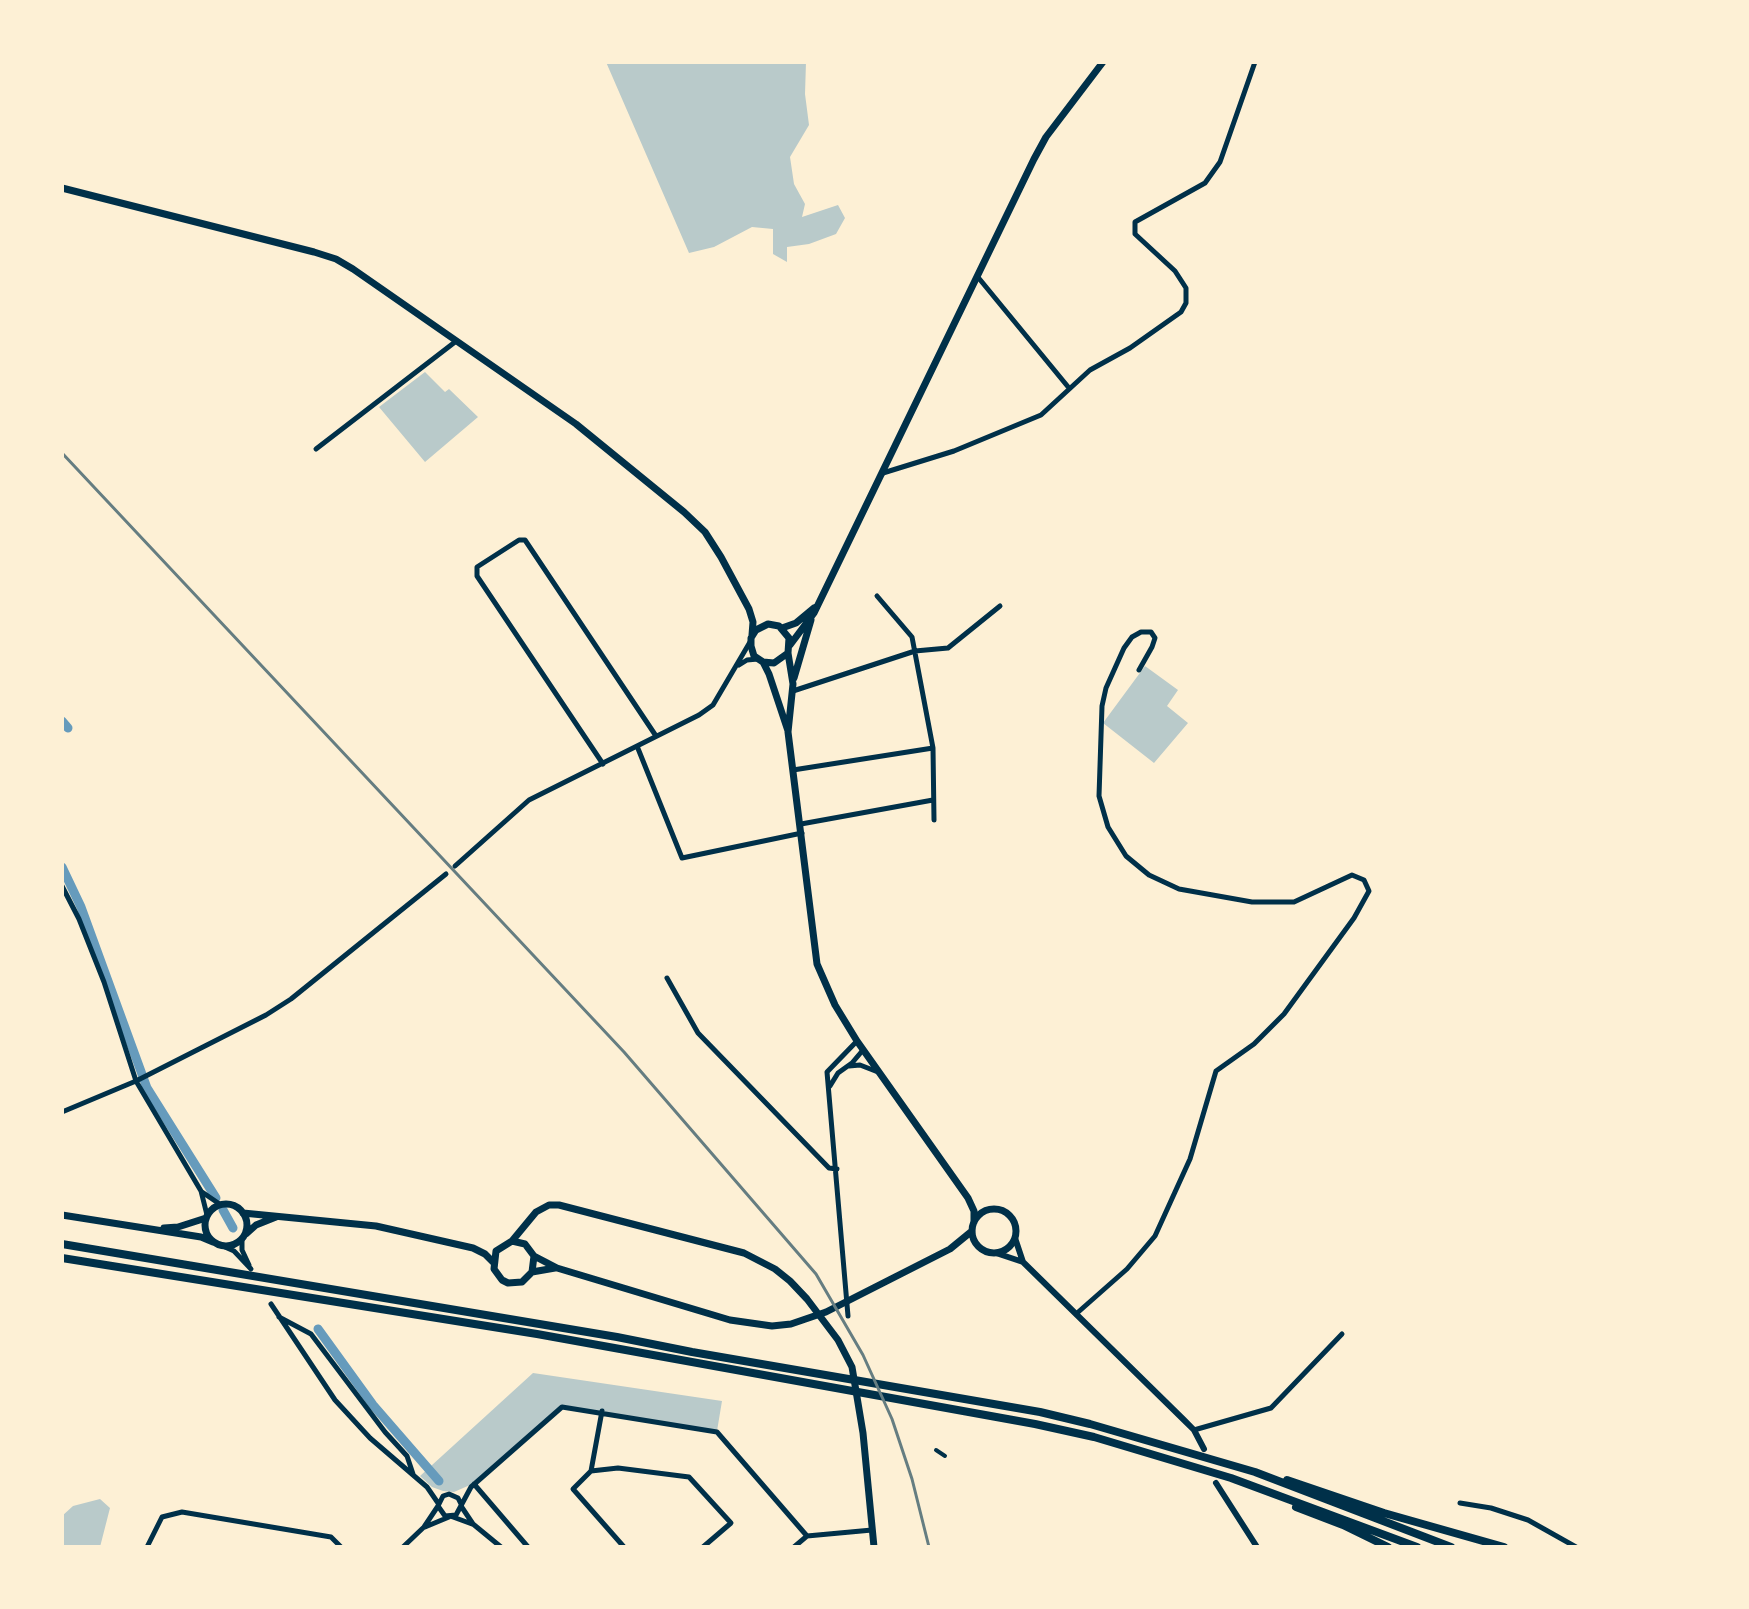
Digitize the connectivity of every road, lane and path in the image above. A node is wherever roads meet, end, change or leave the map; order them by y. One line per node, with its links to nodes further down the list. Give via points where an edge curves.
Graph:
1 (1103, 62): 4 (main road, via 1040,148)
2 (1255, 62): 6 (street, via 1220,162 1205,183 1135,222 1135,234 1186,288 1181,312)
3 (62, 188): 5 (main road, via 336,259)
4 (977, 276): 6 (street); 8 (main road)
5 (455, 342): 7 (street); 12 (main road, via 576,424 684,512 715,546)
6 (1069, 388): 8 (street, via 1041,415 954,451)
7 (316, 449)
8 (882, 473): 10 (main road)
9 (877, 596): 18 (street, via 912,637)
10 (818, 604): 13 (main road); 15 (main road)
11 (1000, 606): 18 (street, via 948,648)
12 (749, 609): 14 (main road); 16 (main road)
13 (814, 613): 17 (main road); 22 (main road)
14 (768, 624): 15 (main road); 16 (main road)
15 (782, 628): 17 (main road)
16 (751, 638): 19 (main road); 20 (street)
17 (789, 649): 19 (main road, via 780,661); 22 (main road)
18 (915, 651): 22 (street); 28 (street)
19 (760, 661): 20 (street, via 747,660); 24 (main road)
20 (735, 667): 26 (street, via 713,705)
21 (1139, 670): 75 (street, via 1155,638 1151,632 1132,637 1124,648 1102,706 1099,796 1108,827 1126,856 1179,889 1252,902 1294,902 1352,875 1364,880 1369,891 1284,1014 1216,1071 1190,1159 1155,1236)
22 (793, 687): 23 (main road)
23 (792, 700): 24 (street); 25 (main road)
24 (778, 701): 25 (main road)
25 (788, 732): 30 (main road)
26 (656, 736): 27 (street); 29 (street, via 525,540 519,540 477,567 477,576)
27 (637, 746): 29 (street); 33 (street, via 682,858)
28 (933, 748): 30 (street); 31 (street)
29 (603, 764): 34 (street, via 529,800)
30 (793, 770): 33 (main road)
31 (933, 800): 32 (street); 33 (street)
32 (934, 820)
33 (802, 829): 38 (main road, via 817,964)
34 (455, 866)
35 (446, 874): 42 (street, via 291,999)
36 (62, 886): 42 (street, via 104,982)
37 (667, 978): 45 (street, via 698,1033 829,1168)
38 (857, 1041): 39 (main road); 43 (street, via 827,1072)
39 (863, 1050): 40 (street); 41 (main road)
40 (848, 1066): 41 (street); 43 (street)
41 (880, 1073): 47 (main road)
42 (136, 1081): 44 (street); 46 (street)
43 (829, 1086): 45 (street)
44 (62, 1112)
45 (837, 1169): 76 (street)
46 (201, 1191): 48 (street); 53 (street)
47 (968, 1198): 49 (main road); 55 (main road)
48 (221, 1205): 50 (main road, via 233,1205); 53 (main road)
49 (986, 1210): 55 (main road); 58 (main road, via 1007,1212 1015,1224)
50 (243, 1213): 52 (main road); 57 (main road)
51 (62, 1215): 56 (main road)
52 (282, 1215): 57 (main road, via 256,1225); 65 (main road, via 376,1226)
53 (206, 1217): 56 (main road); 60 (main road, via 205,1231)
54 (526, 1225): 59 (main road); 67 (main road); 98 (main road, via 542,1207 559,1205 744,1253 775,1269 807,1299 852,1367)
55 (973, 1226): 62 (main road); 66 (main road)
56 (153, 1229): 60 (main road)
57 (243, 1237): 64 (main road); 64 (street, via 242,1250 251,1269)
58 (1015, 1238): 68 (main road); 71 (street)
59 (512, 1241): 63 (main road); 67 (main road)
60 (213, 1242): 64 (main road)
61 (62, 1244): 85 (highway, via 1078,1421)
62 (977, 1245): 66 (main road); 68 (main road)
63 (500, 1246): 65 (main road); 70 (main road)
64 (225, 1247)
65 (473, 1248): 70 (main road)
66 (950, 1249): 72 (main road, via 826,1312 772,1326 730,1320)
67 (532, 1252): 72 (main road); 73 (main road)
68 (996, 1253): 71 (street)
69 (62, 1258): 90 (highway, via 902,1399 1094,1437)
70 (493, 1262): 73 (main road, via 497,1275 508,1283 522,1282)
71 (1023, 1262): 75 (street)
72 (557, 1268): 73 (main road)
73 (532, 1272)
74 (271, 1304): 77 (street)
75 (1076, 1314): 80 (street)
76 (848, 1316)
77 (278, 1317): 86 (street, via 354,1423); 86 (street, via 311,1334 407,1456)
78 (1342, 1334): 80 (street, via 1271,1408)
79 (602, 1411): 84 (street); 88 (street, via 562,1407); 99 (street, via 717,1432)
80 (1194, 1430): 81 (street)
81 (1204, 1449)
82 (936, 1450): 83 (street)
83 (945, 1456)
84 (591, 1471): 105 (street, via 573,1489); 106 (street, via 618,1468 689,1477 731,1523)
85 (1255, 1472): 112 (highway); 113 (highway)
86 (413, 1476): 89 (street)
87 (1216, 1483): 109 (street)
88 (472, 1486): 91 (street); 94 (street); 104 (street)
89 (427, 1487): 91 (street); 93 (street)
90 (1264, 1490): 110 (highway); 111 (highway)
91 (449, 1494): 93 (street); 94 (street)
92 (1460, 1503): 114 (street, via 1528,1520)
93 (438, 1505): 95 (street, via 441,1514); 97 (street)
94 (461, 1505): 95 (street); 96 (street)
95 (451, 1517): 96 (street); 97 (street)
96 (473, 1524): 103 (street)
97 (424, 1527): 102 (street)
98 (872, 1530): 99 (street); 108 (main road)
99 (807, 1536): 107 (street)
100 (147, 1547): 101 (street, via 162,1517 182,1512 331,1537)
101 (341, 1547)
102 (403, 1547)
103 (501, 1547)
104 (528, 1547)
105 (624, 1547)
106 (703, 1547)
107 (794, 1547)
108 (874, 1547)
109 (1257, 1547)
110 (1388, 1547)
111 (1417, 1547)
112 (1451, 1547)
113 (1504, 1547)
114 (1576, 1547)

